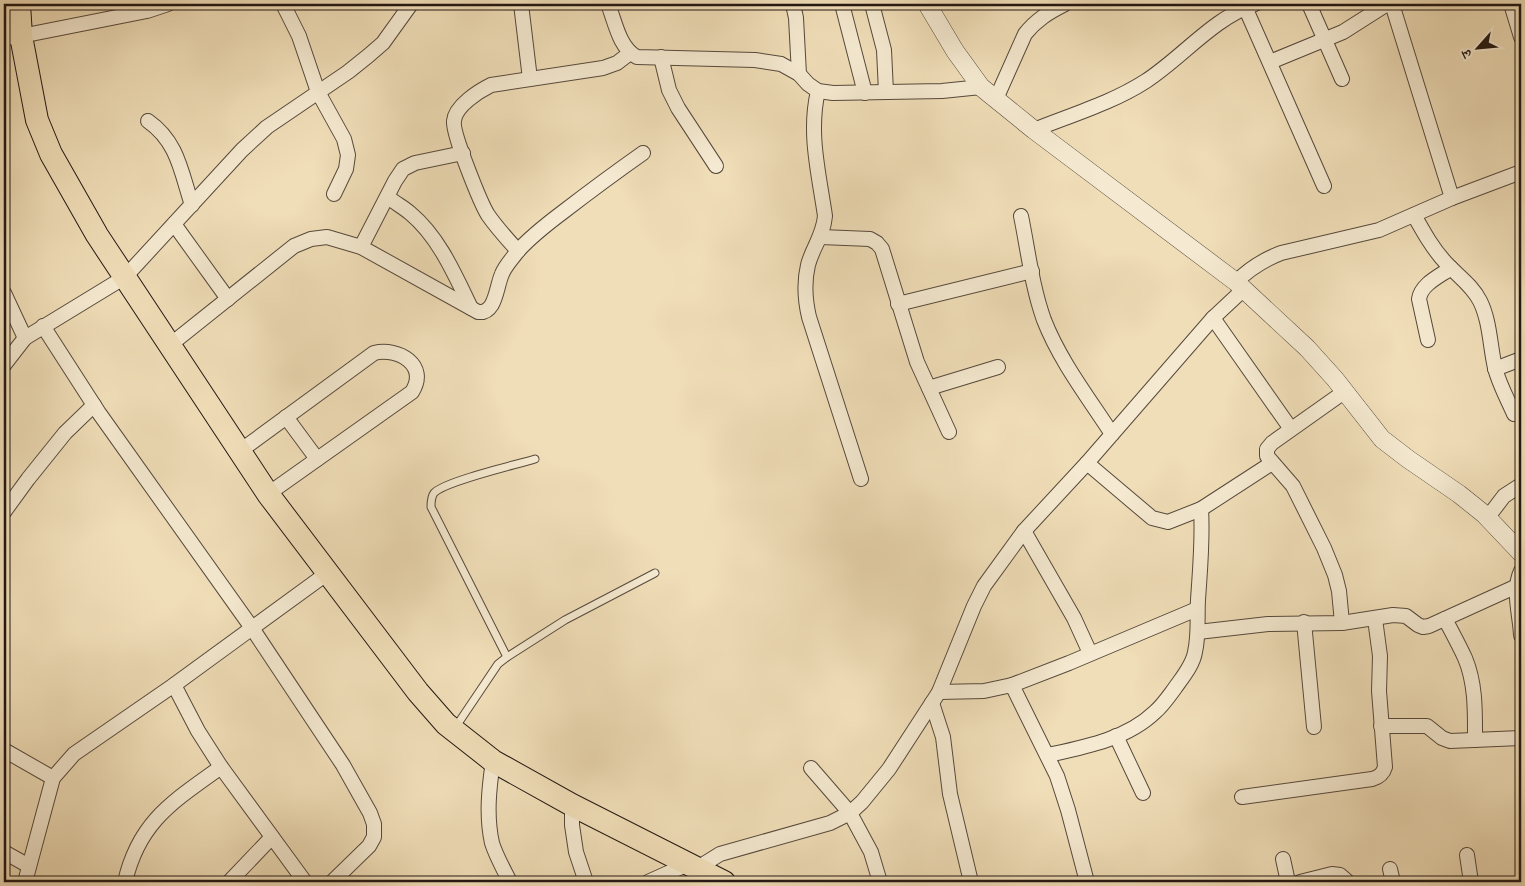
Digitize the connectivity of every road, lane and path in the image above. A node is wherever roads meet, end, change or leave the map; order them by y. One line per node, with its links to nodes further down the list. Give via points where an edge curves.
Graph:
1 (19, 4): 17 (main road)
2 (164, 4): 17 (street, via 147,11)
3 (283, 4): 28 (street, via 299,36)
4 (411, 4): 28 (street, via 383,43)
5 (521, 4): 24 (street)
6 (608, 4): 20 (street, via 624,46)
7 (793, 4): 23 (street)
8 (842, 4): 30 (street)
9 (872, 4): 29 (street, via 884,50)
10 (926, 4): 26 (street)
11 (1065, 4): 31 (street, via 1045,14 1025,34)
12 (1309, 4): 19 (street)
13 (1387, 4): 19 (street)
14 (1392, 4): 41 (street)
15 (1250, 6): 22 (street); 33 (street, via 1213,26 1161,70 1128,91)
16 (1515, 10): 18 (street)
17 (12, 37): 51 (main road, via 37,120 51,154)
18 (1521, 37)
19 (1325, 40): 22 (street); 25 (street)
20 (630, 53): 21 (street, via 637,57); 24 (street, via 603,68)
21 (661, 57): 23 (street, via 755,60 782,64); 36 (street, via 669,90 678,108)
22 (1270, 62): 38 (street)
23 (799, 74): 27 (street)
24 (530, 79): 34 (street, via 491,85 466,102 453,122)
25 (1342, 79)
26 (981, 87): 29 (street); 31 (street)
27 (818, 91): 30 (street); 46 (street, via 813,128 824,216)
28 (318, 92): 39 (street, via 344,139 348,155 346,169); 42 (street, via 260,133)
29 (886, 92): 30 (street)
30 (865, 93)
31 (996, 99): 33 (street)
32 (148, 121): 42 (street, via 168,138)
33 (1034, 130): 52 (street)
34 (463, 153): 40 (street, via 414,163 403,169); 48 (street, via 488,215)
35 (643, 153): 48 (street, via 600,182)
36 (716, 166)
37 (1521, 172): 41 (street)
38 (1324, 186)
39 (334, 194)
40 (388, 197): 47 (street); 56 (street, via 412,214 428,232 445,256)
41 (1452, 198): 43 (street)
42 (192, 205): 45 (street)
43 (1414, 215): 49 (street, via 1426,238); 52 (street, via 1380,230 1281,253 1255,266)
44 (1021, 216): 50 (street)
45 (174, 224): 51 (street); 54 (street)
46 (821, 237): 55 (street, via 870,239 877,243 885,256); 79 (street, via 808,264 806,303)
47 (361, 247): 54 (street, via 327,237 311,238 294,246); 56 (street)
48 (518, 251): 56 (street, via 502,274 489,310 484,313)
49 (1451, 268): 60 (street, via 1424,288 1420,295); 65 (street, via 1472,288 1480,301)
50 (1032, 271): 55 (street); 73 (street, via 1044,318 1054,341)
51 (125, 277): 58 (street); 61 (main road)
52 (1240, 286): 57 (street); 67 (street, via 1307,348)
53 (4, 293): 59 (street)
54 (228, 299): 61 (street)
55 (898, 304): 66 (street)
56 (471, 308)
57 (1213, 318): 71 (street); 73 (street)
58 (43, 326): 59 (street); 68 (street)
59 (25, 338): 63 (street)
60 (1428, 340)
61 (170, 346): 74 (main road)
62 (1521, 359): 65 (street)
63 (4, 364)
64 (998, 368): 66 (street)
65 (1495, 369): 69 (street)
66 (929, 388): 72 (street)
67 (1344, 392): 71 (street); 84 (street, via 1382,439)
68 (94, 405): 83 (street, via 65,433); 96 (street)
69 (1514, 414)
70 (286, 417): 74 (street); 75 (street); 75 (street, via 374,353 393,352 410,362 417,373 417,383 412,392)
71 (1291, 429): 78 (street, via 1267,448 1267,456)
72 (949, 432)
73 (1112, 434): 77 (street)
74 (240, 451): 81 (main road)
75 (317, 459): 81 (street)
76 (535, 459): 100 (lane, via 440,488 431,500 431,507)
77 (1087, 463): 82 (street, via 1152,518 1168,522); 85 (street)
78 (1272, 463): 82 (street); 95 (street, via 1293,486 1324,548 1339,591)
79 (862, 479)
80 (1521, 485): 84 (street, via 1504,496)
81 (268, 494): 88 (main road)
82 (1202, 509): 91 (street)
83 (4, 512)
84 (1488, 518): 86 (street)
85 (1024, 531): 99 (street, via 1074,618); 103 (street, via 984,586)
86 (1521, 553)
87 (1521, 571): 90 (street)
88 (328, 572): 96 (street); 106 (main road, via 418,692)
89 (655, 573): 100 (lane, via 565,620)
90 (1517, 586): 93 (street); 98 (street)
91 (1197, 609): 97 (street); 99 (street)
92 (1375, 619): 93 (street, via 1402,615 1423,626); 95 (street); 104 (street, via 1380,656)
93 (1445, 619): 109 (street, via 1471,677)
94 (1304, 622): 95 (street); 97 (street); 105 (street)
95 (1342, 623)
96 (252, 628): 101 (street); 130 (street, via 343,765 374,824 374,837 369,846)
97 (1198, 632): 107 (street, via 1195,654 1183,678 1155,713)
98 (1521, 635)
99 (1090, 653): 102 (street)
100 (506, 657): 106 (lane)
101 (174, 685): 113 (street); 115 (street, via 74,754)
102 (1012, 685): 103 (street); 111 (street)
103 (935, 698): 119 (street, via 889,769); 135 (street, via 950,794)
104 (1381, 726): 109 (street, via 1423,725 1447,741); 117 (street, via 1384,767 1378,777)
105 (1314, 727)
106 (454, 730): 112 (main road)
107 (1116, 736): 111 (street); 116 (street)
108 (1521, 738): 109 (street)
109 (1475, 740)
110 (4, 750): 115 (street)
111 (1048, 755): 136 (street, via 1068,810)
112 (493, 761): 118 (main road); 131 (street, via 489,788 492,844)
113 (221, 767): 120 (street); 127 (street, via 154,820 138,845)
114 (811, 768): 119 (street)
115 (53, 778): 124 (street)
116 (1143, 794)
117 (1242, 797)
118 (572, 805): 125 (main road); 132 (street, via 576,852)
119 (850, 813): 125 (street, via 802,832 720,854); 134 (street, via 871,852)
120 (272, 837): 128 (street); 129 (street)
121 (4, 852): 124 (street)
122 (1467, 855): 140 (street)
123 (1283, 859): 137 (street)
124 (29, 866): 126 (street)
125 (708, 875): 133 (street)
126 (25, 882)
127 (125, 882)
128 (229, 882)
129 (305, 882)
130 (332, 882)
131 (510, 882)
132 (586, 882)
133 (648, 882)
134 (880, 882)
135 (971, 882)
136 (1087, 882)
137 (1288, 882)
138 (1300, 882): 139 (street, via 1340,874)
139 (1348, 882)
140 (1471, 882)

